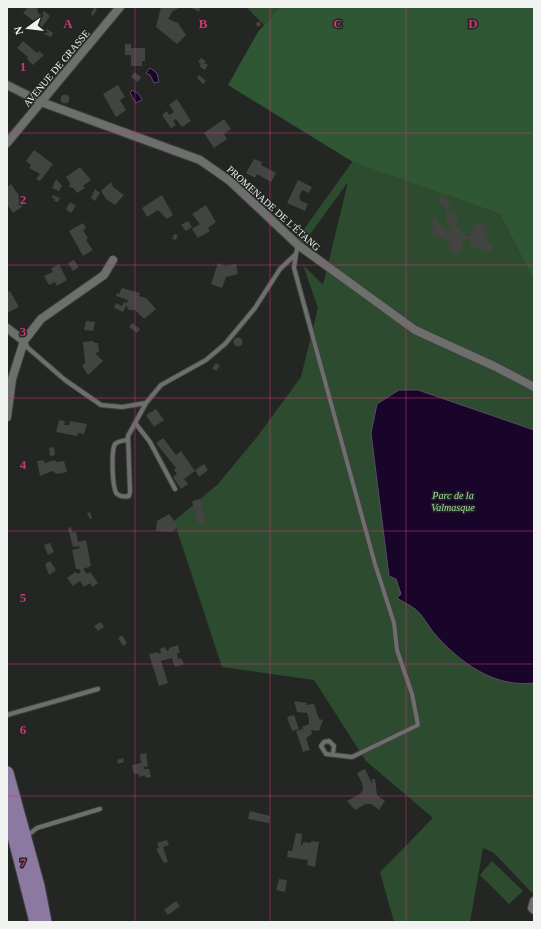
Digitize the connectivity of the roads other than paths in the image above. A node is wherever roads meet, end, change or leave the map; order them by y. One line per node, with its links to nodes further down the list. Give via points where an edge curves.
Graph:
1 (120, 7): 3 (street, AVENUE DE GRASSE)
2 (7, 85): 3 (street, PROMENADE DE L'ÉTANG)
3 (41, 102): 4 (street, AVENUE DE GRASSE); 5 (street, PROMENADE DE L'ÉTANG, via 200,160 230,181)
4 (7, 143)
5 (298, 245): 6 (lane); 10 (street, PROMENADE DE L'ÉTANG, via 415,330)
6 (296, 254): 11 (lane, via 280,269 255,308 224,344 206,360 161,385); 18 (lane, via 294,268 375,564 394,623 397,650 412,694 418,725 352,757)
7 (113, 260): 9 (street, via 104,275 41,319)
8 (7, 328): 9 (street)
9 (24, 341): 11 (lane, via 28,348 65,380 101,405 122,407); 12 (street, via 12,379)
10 (534, 387)
11 (146, 403): 13 (lane)
12 (7, 417)
13 (136, 424): 14 (lane); 15 (lane, via 146,436)
14 (127, 440): 14 (lane, via 116,444 112,453 115,489 118,495 123,496 129,496 130,492)
15 (176, 489)
16 (98, 689): 17 (lane)
17 (7, 715)
18 (333, 753)
19 (7, 773): 22 (main road)
20 (7, 809): 25 (main road)
21 (100, 809): 22 (lane, via 37,828)
22 (25, 837): 26 (main road)
23 (534, 901): 24 (street)
24 (534, 910)
25 (36, 922)
26 (45, 922)

